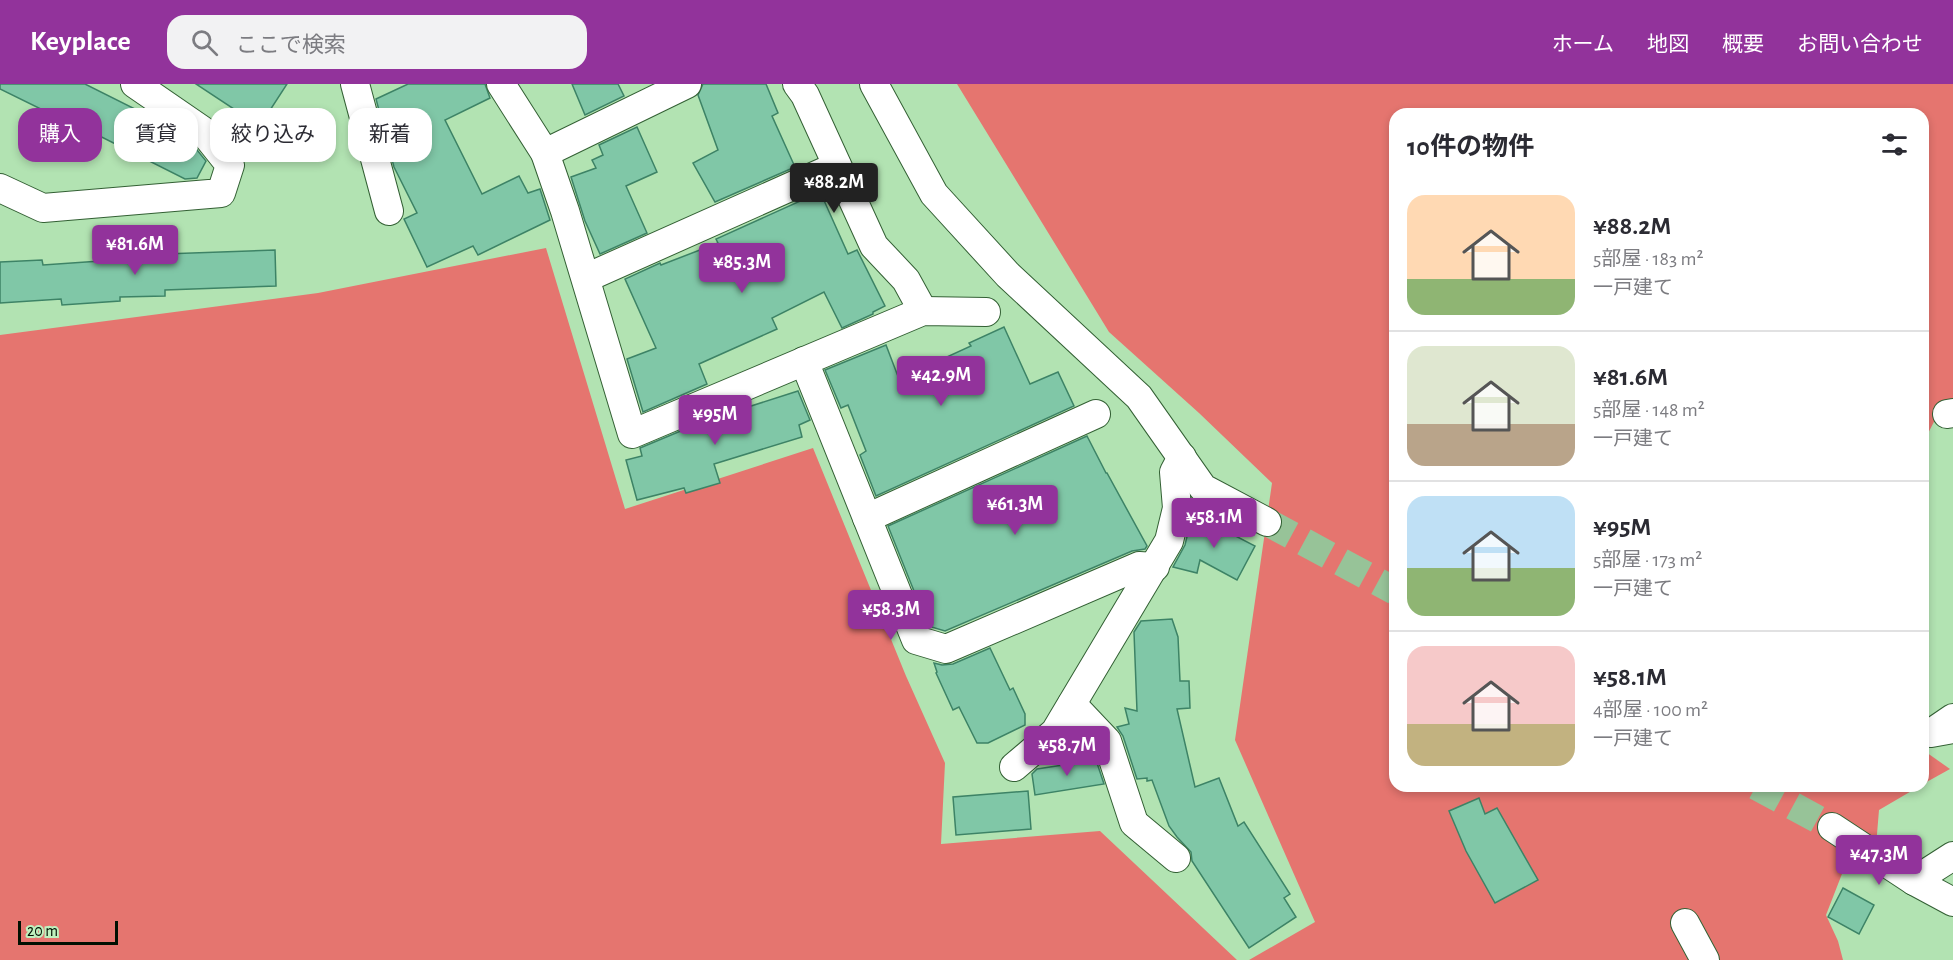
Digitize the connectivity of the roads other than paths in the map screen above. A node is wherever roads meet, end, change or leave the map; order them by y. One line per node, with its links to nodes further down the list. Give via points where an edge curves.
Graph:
1 (135, 84): 9 (street, via 202,130 230,165 222,193 43,208)
2 (354, 84): 10 (street)
3 (501, 84): 7 (street)
4 (687, 84): 7 (street)
5 (797, 84): 8 (street)
6 (874, 84): 16 (street, via 934,194 1008,275 1139,397)
7 (544, 153): 11 (street)
8 (837, 166): 11 (street); 12 (street, via 873,246 906,280)
9 (0, 188)
10 (389, 211)
11 (586, 278): 14 (street, via 632,434)
12 (923, 311): 13 (street); 14 (street)
13 (986, 312)
14 (804, 361): 17 (street)
15 (1096, 414): 17 (street)
16 (1182, 458): 18 (street, via 1203,488); 19 (street, via 1174,472 1177,508 1172,530)
17 (867, 518): 19 (street, via 916,640 946,649 1139,566)
18 (1267, 522)
19 (1155, 567): 20 (street)
20 (1072, 704): 23 (street, via 1055,732); 26 (street, via 1107,741 1134,823)
21 (1953, 718): 22 (street, via 1931,733)
22 (1953, 729)
23 (1014, 766)
24 (1832, 827): 27 (street)
25 (1953, 856): 27 (street)
26 (1176, 858)
27 (1914, 881): 28 (street)
28 (1953, 902)
29 (1684, 923): 30 (street)
30 (1705, 960)

